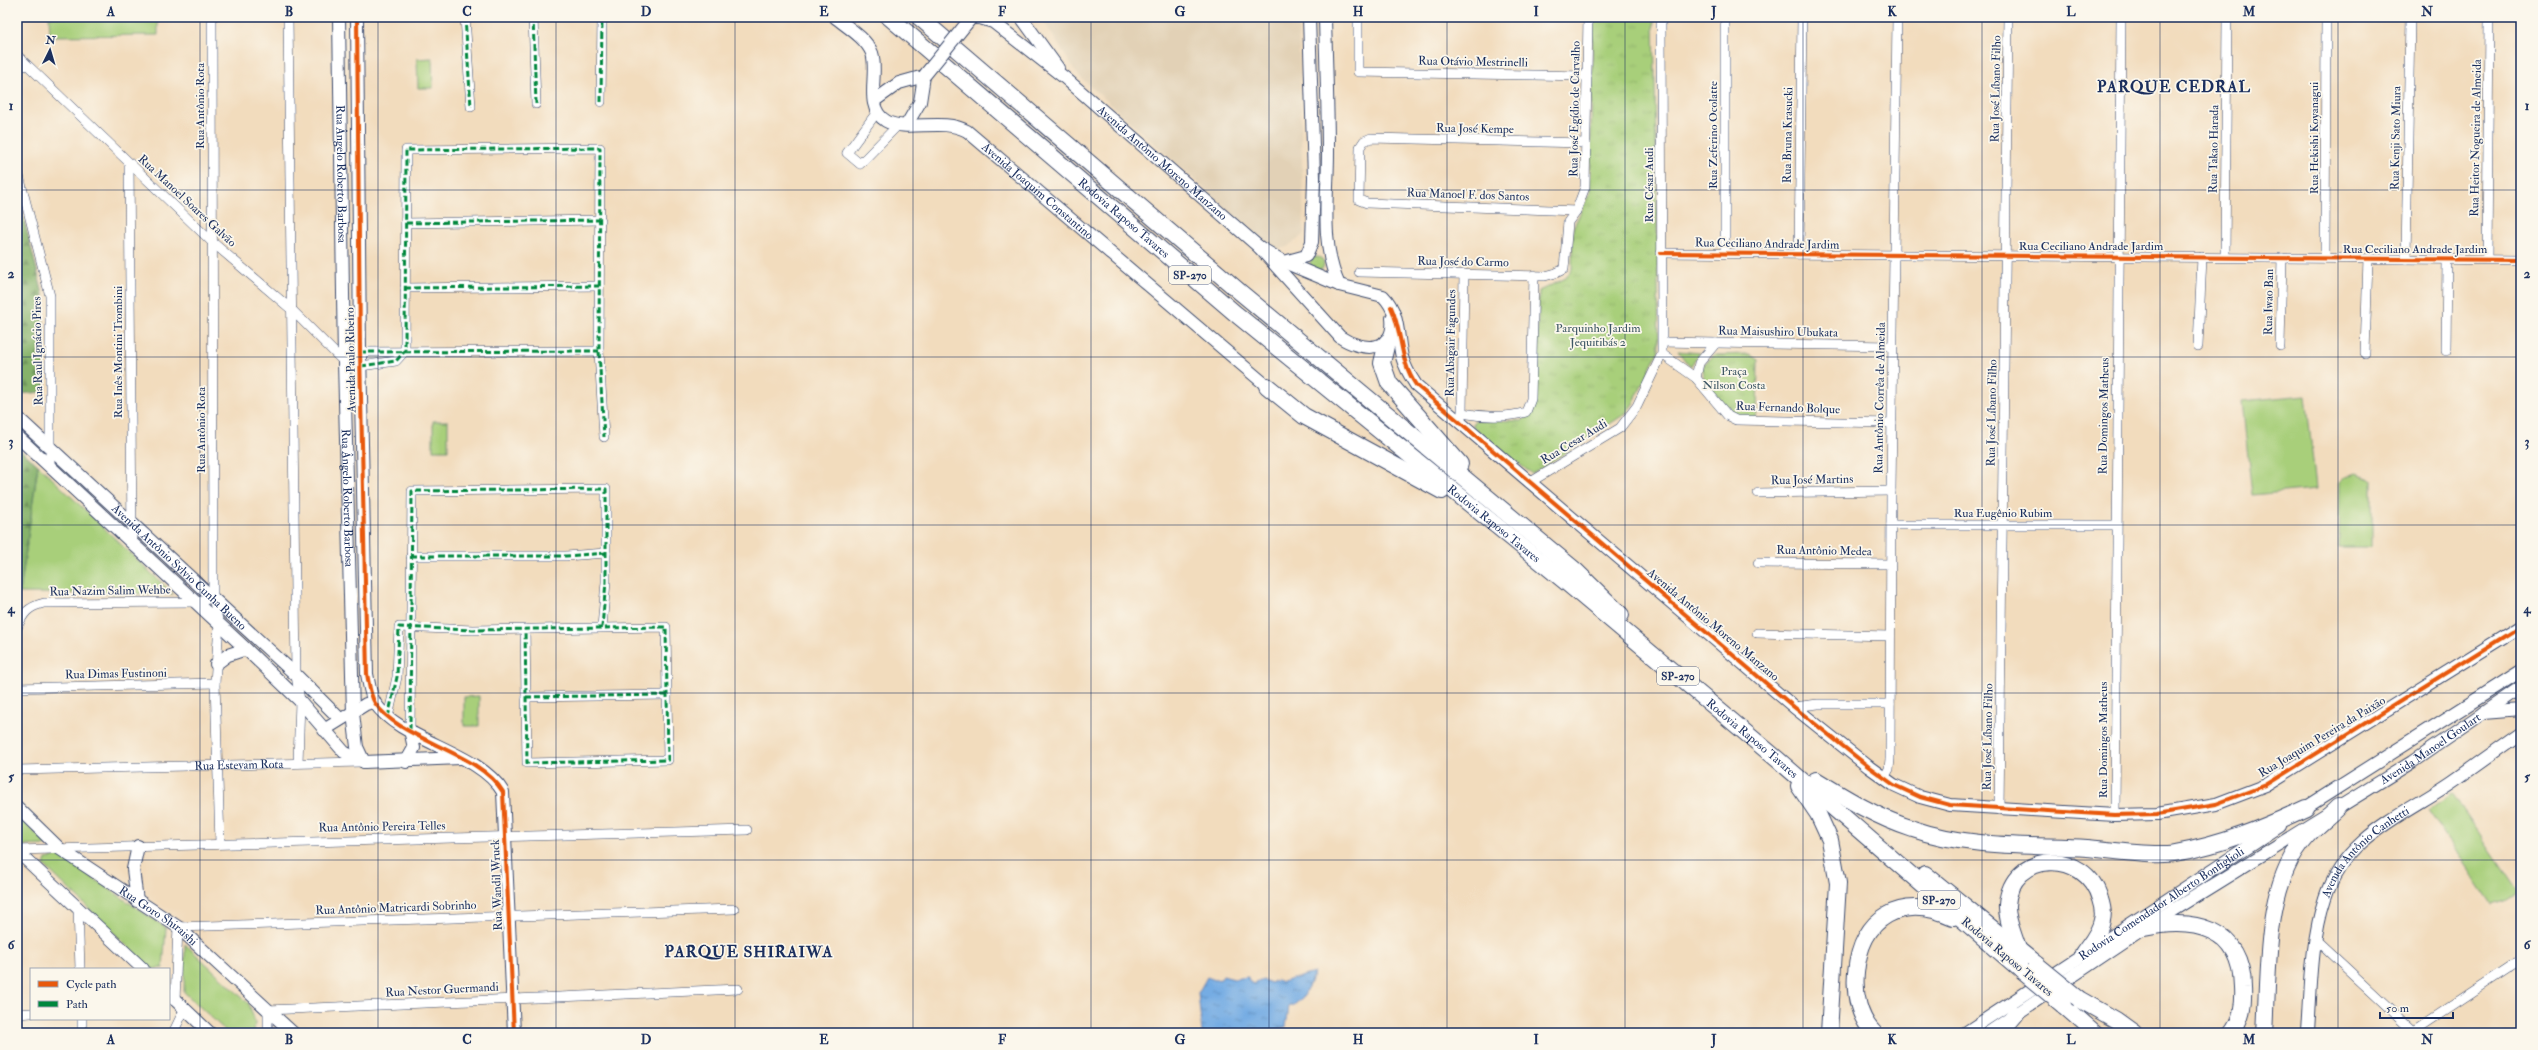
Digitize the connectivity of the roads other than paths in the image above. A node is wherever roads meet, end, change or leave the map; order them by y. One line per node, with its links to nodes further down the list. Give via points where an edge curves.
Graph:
1 (212, 17): 45 (street, Rua Antônio Rota)
2 (288, 17): 71 (street)
3 (339, 17): 84 (street, Rua Ângelo Roberto Barbosa)
4 (357, 17): 80 (street, Avenida Paulo Ribeiro)
5 (465, 17): 36 (street)
6 (533, 17): 34 (street)
7 (602, 17): 33 (street)
8 (835, 17): 35 (street, via 870,48 874,63)
9 (889, 17): 103 (highway, Rodovia Raposo Tavares / SP-270, via 1236,314)
10 (919, 17): 98 (highway, Rodovia Raposo Tavares / SP-270, via 1240,292)
11 (971, 17): 30 (street, bridge); 32 (street, Avenida Antônio Moreno Manzano, via 993,22)
12 (1021, 17): 32 (street, Avenida Antônio Moreno Manzano)
13 (1309, 17): 62 (street, via 1314,178 1312,242 1306,256)
14 (1325, 17): 67 (street, via 1327,238 1331,264)
15 (1358, 17): 31 (street, Rua Otávio Mestrinelli, via 1358,72)
16 (1588, 17): 31 (street, Rua José Egídio de Carvalho)
17 (1661, 17): 47 (street, Rua César Audi)
18 (1725, 17): 48 (street, Rua Zeferino Ocolatte)
19 (1802, 17): 49 (street, Rua Bruna Krasucki)
20 (1897, 17): 50 (street, Rua Antônio Corrêa de Almeida)
21 (2008, 17): 51 (street, Rua José Líbano Filho)
22 (2121, 17): 52 (street, Rua Domingos Matheus)
23 (2227, 17): 54 (street, Rua Takao Harada)
24 (2326, 17): 56 (street, Rua Hekishi Koyanagui)
25 (2410, 17): 58 (street, Rua Kenji Sato Miura)
26 (2489, 17): 60 (street, Rua Heitor Nogueira de Almeida)
27 (17, 55): 28 (street, Rua Manoel Soares Galvão)
28 (27, 65): 29 (street); 39 (street, Rua Manoel Soares Galvão)
29 (17, 68)
30 (924, 76): 35 (street, via 899,83); 37 (street, via 920,102)
31 (1587, 76): 38 (street, Rua José Egídio de Carvalho)
32 (1065, 78): 46 (street, Avenida Antônio Moreno Manzano)
33 (601, 102)
34 (536, 104)
35 (875, 106): 37 (street, Avenida Joaquim Constantino, via 886,121); 37 (street, via 847,153 860,164)
36 (471, 107)
37 (903, 125): 87 (street, Avenida Joaquim Constantino, via 954,125 967,131)
38 (1586, 143): 41 (street, Rua José Kempe, via 1371,138 1364,141 1360,147); 42 (street, Rua José Egídio de Carvalho, via 1585,187)
39 (129, 163): 45 (street, Rua Manoel Soares Galvão); 99 (street, Rua Inês Montini Trombini)
40 (17, 168): 93 (street, Rua Raul Ignácio Pires, via 50,296)
41 (1359, 200): 42 (street, Rua Manoel F. dos Santos, via 1367,204)
42 (1576, 211): 63 (street, Rua José Egídio de Carvalho, via 1568,222)
43 (601, 220): 44 (street); 44 (street, via 600,148 406,150); 68 (street)
44 (406, 223): 69 (street)
45 (211, 241): 71 (street, Rua Manoel Soares Galvão); 109 (street, Rua Antônio Rota)
46 (1259, 247): 62 (street, Avenida Antônio Moreno Manzano); 72 (street, Avenida Antônio Moreno Manzano, via 1340,337 1363,347)
47 (1661, 252): 48 (street, Rua Ceciliano Andrade Jardim); 73 (street, Rua César Audi)
48 (1725, 253): 49 (street, Rua Ceciliano Andrade Jardim)
49 (1799, 254): 50 (street, Rua Ceciliano Andrade Jardim)
50 (1893, 255): 51 (street, Rua Ceciliano Andrade Jardim); 75 (street, Rua Antônio Corrêa de Almeida)
51 (2006, 256): 52 (street, Rua Ceciliano Andrade Jardim); 101 (street, Rua José Líbano Filho)
52 (2118, 256): 53 (street, Rua Ceciliano Andrade Jardim); 102 (street, Rua Domingos Matheus)
53 (2202, 257): 54 (street, Rua Ceciliano Andrade Jardim); 76 (street)
54 (2225, 257): 55 (street, Rua Ceciliano Andrade Jardim)
55 (2282, 258): 56 (street, Rua Ceciliano Andrade Jardim); 77 (street, Rua Iwao Ban)
56 (2325, 258): 57 (street, Rua Ceciliano Andrade Jardim)
57 (2368, 259): 58 (street, Rua Ceciliano Andrade Jardim); 82 (street)
58 (2406, 259): 59 (street, Rua Ceciliano Andrade Jardim)
59 (2447, 259): 60 (street, Rua Ceciliano Andrade Jardim); 81 (street)
60 (2486, 259): 61 (street, Rua Ceciliano Andrade Jardim)
61 (2521, 260)
62 (1284, 262): 67 (street, Avenida Antônio Moreno Manzano)
63 (1564, 269): 66 (street, Rua José do Carmo, via 1556,273)
64 (1360, 272): 65 (street, Rua José do Carmo)
65 (1464, 274): 66 (street, Rua José do Carmo); 89 (street, Rua Abagair Fagundes)
66 (1534, 275): 89 (street, via 1531,399 1526,412 1515,416 1472,415)
67 (1339, 285): 70 (street, Avenida Antônio Moreno Manzano, via 1358,291 1377,292 1388,300)
68 (600, 286): 69 (street); 79 (street)
69 (405, 288): 78 (street)
70 (1391, 307): 72 (street, via 1392,326); 89 (street, Avenida Antônio Moreno Manzano, via 1398,324 1402,355 1409,375 1416,385)
71 (292, 310): 84 (street, Rua Manoel Soares Galvão); 122 (street)
72 (1386, 342): 98 (highway, via 1382,363 1389,383)
73 (1663, 342): 74 (street, Rua Maisushiro Ubukata); 83 (street, Rua César Audi)
74 (1716, 343): 75 (street, Rua Maisushiro Ubukata); 86 (street, via 1699,363)
75 (1892, 346): 90 (street, Rua Antônio Corrêa de Almeida)
76 (2198, 346)
77 (2280, 346)
78 (405, 351): 79 (street); 80 (street); 85 (street, via 401,358 391,363)
79 (599, 351): 92 (street)
80 (360, 352): 85 (street, Avenida Paulo Ribeiro)
81 (2446, 352)
82 (2365, 353)
83 (1662, 354): 86 (street, Rua Fernando Bolque); 95 (street, Rua Cesar Audi, via 1637,406 1620,428)
84 (344, 362): 133 (street, Rua Ângelo Roberto Barbosa)
85 (361, 366): 129 (street, Avenida Paulo Ribeiro, via 367,674)
86 (1696, 378): 90 (street, Rua Fernando Bolque, via 1728,416 1736,420)
87 (1267, 386): 103 (highway, via 1304,416 1428,482)
88 (17, 417): 93 (street, Avenida Antônio Sylvio Cunha Bueno)
89 (1461, 418): 95 (street, Avenida Antônio Moreno Manzano)
90 (1892, 423): 96 (street, Rua Antônio Corrêa de Almeida)
91 (17, 436): 94 (street, Avenida Antônio Sylvio Cunha Bueno)
92 (604, 437)
93 (50, 449): 94 (street, Rua Raul Ignácio Pires); 99 (street, Avenida Antônio Sylvio Cunha Bueno)
94 (50, 466): 104 (street, Avenida Antônio Sylvio Cunha Bueno)
95 (1529, 483): 131 (street, Avenida Antônio Moreno Manzano)
96 (1891, 492): 97 (street, Rua José Martins); 100 (street, Rua Antônio Corrêa de Almeida)
97 (1758, 493)
98 (1503, 510): 149 (highway, Rodovia Raposo Tavares / SP-270, via 1576,571 1615,610)
99 (132, 523): 104 (street, Rua Inês Montini Trombini); 109 (street, Avenida Antônio Sylvio Cunha Bueno)
100 (1891, 525): 101 (street, Rua Eugênio Rubim); 108 (street, Rua Antônio Corrêa de Almeida)
101 (2003, 525): 102 (street, Rua Eugênio Rubim); 153 (street, Rua José Líbano Filho)
102 (2115, 525): 154 (street, Rua Domingos Matheus)
103 (1497, 526): 141 (highway, Rodovia Raposo Tavares / SP-270)
104 (132, 541): 110 (street, Avenida Antônio Sylvio Cunha Bueno)
105 (606, 553): 106 (street, via 559,556); 106 (street, via 606,489 543,488 412,491); 114 (street)
106 (411, 556): 113 (street)
107 (1758, 562): 108 (street, Rua Antônio Medea)
108 (1890, 564): 118 (street, Rua Antônio Corrêa de Almeida)
109 (213, 598): 110 (street, Rua Nazim Salim Wehbe); 111 (street, Rua Antônio Rota); 122 (street, Avenida Antônio Sylvio Cunha Bueno)
110 (197, 602): 111 (street, Avenida Antônio Sylvio Cunha Bueno); 115 (street, Rua Nazim Salim Wehbe, via 44,603 30,607)
111 (218, 624): 119 (street, Avenida Antônio Sylvio Cunha Bueno); 120 (street, Rua Antônio Rota)
112 (2521, 626): 154 (street, Rua Joaquim Pereira da Paixão, via 2266,785 2216,804 2157,814)
113 (412, 627): 116 (street); 135 (street, via 399,627 397,677); 138 (street)
114 (602, 627): 116 (street); 126 (street, via 666,627)
115 (17, 628)
116 (525, 629): 127 (street)
117 (1757, 633): 118 (street)
118 (1890, 636): 130 (street, Rua Antônio Corrêa de Almeida)
119 (246, 649): 120 (street, via 228,655); 128 (street, Avenida Antônio Sylvio Cunha Bueno)
120 (216, 664): 123 (street, Rua Antônio Rota)
121 (2521, 671): 147 (street, Avenida Manoel Goulart)
122 (296, 675): 128 (street); 136 (street, Avenida Antônio Sylvio Cunha Bueno)
123 (216, 683): 125 (street, Rua Dimas Fustinoni); 145 (street, Rua Antônio Rota)
124 (2521, 687): 134 (street, Avenida Manoel Goulart)
125 (17, 688)
126 (667, 695): 127 (street); 127 (street, via 668,760 527,763)
127 (526, 697)
128 (300, 701): 137 (street, Avenida Antônio Sylvio Cunha Bueno); 144 (street)
129 (374, 702): 133 (street); 135 (street, Rua Wandil Wruck)
130 (1890, 704): 131 (street, via 1818,704); 148 (street, Rua Antônio Corrêa de Almeida, via 1890,760)
131 (1794, 707): 148 (street, Avenida Antônio Moreno Manzano)
132 (2521, 710): 134 (street)
133 (353, 712): 136 (street); 142 (street, Rua Ângelo Roberto Barbosa, via 355,740)
134 (2481, 713): 151 (street, Avenida Manoel Goulart, via 2412,762)
135 (388, 717): 138 (street, Rua Wandil Wruck)
136 (340, 719): 137 (street)
137 (324, 730): 142 (street, Avenida Antônio Sylvio Cunha Bueno, via 344,752)
138 (410, 730): 140 (street, Rua Wandil Wruck); 143 (street, via 414,748)
139 (2521, 733): 168 (street, Avenida Antônio Canhetti, via 2451,783 2376,830 2348,854 2325,897)
140 (462, 758): 143 (street, Rua Estevam Rota); 156 (street, Rua Wandil Wruck, via 498,782 503,792)
141 (1777, 759): 165 (highway, Rodovia Raposo Tavares / SP-270); 193 (highway, via 1818,814 1832,850 1838,883)
142 (364, 762): 143 (street, Rua Estevam Rota); 144 (street, Rua Estevam Rota)
143 (406, 762)
144 (298, 763): 145 (street, Rua Estevam Rota)
145 (218, 766): 146 (street, Rua Estevam Rota); 157 (street, Rua Antônio Rota)
146 (17, 770)
147 (2357, 775): 152 (street, Rodovia Comendador Alberto Bonfiglioli)
148 (1884, 778): 153 (street, Avenida Antônio Moreno Manzano, via 1927,799 1950,805)
149 (1816, 780): 152 (highway, via 1879,816 1914,830 1962,840 2172,854 2250,834); 169 (highway, Rodovia Raposo Tavares / SP-270, via 1896,851)
150 (17, 807): 159 (street, Rua Goro Shiraishi)
151 (2338, 807): 167 (street, Rodovia Comendador Alberto Bonfiglioli); 201 (highway, via 2306,837 2280,882 2272,923)
152 (2306, 808): 170 (street, Rodovia Comendador Alberto Bonfiglioli)
153 (1999, 810): 154 (street, Avenida Antônio Moreno Manzano)
154 (2114, 815)
155 (747, 830): 156 (street, Rua Antônio Pereira Telles)
156 (506, 836): 157 (street, Rua Antônio Pereira Telles); 164 (street, Rua Wandil Wruck)
157 (220, 843): 158 (street, Rua Antônio Pereira Telles)
158 (138, 846): 159 (street, Rua Antônio Pereira Telles); 161 (street, via 133,869)
159 (60, 849): 160 (street, Rua Antônio Pereira Telles); 161 (street, Rua Goro Shiraishi)
160 (17, 851): 162 (street)
161 (137, 900): 166 (street, Rua Goro Shiraishi)
162 (78, 907): 173 (street); 174 (street)
163 (734, 909): 164 (street, Rua Antônio Matricardi Sobrinho)
164 (508, 916): 166 (street, Rua Antônio Matricardi Sobrinho); 177 (street, Rua Wandil Wruck)
165 (1968, 924): 172 (highway, Rodovia Raposo Tavares / SP-270); 194 (highway, via 1935,909 1917,907 1888,914 1874,924 1860,951 1855,983 1862,1015)
166 (178, 927): 176 (street); 180 (street, Rua Goro Shiraishi)
167 (2144, 928): 183 (street, Rodovia Comendador Alberto Bonfiglioli); 200 (highway, via 2163,924 2192,924 2212,930 2231,945 2241,969 2243,1000 2240,1018)
168 (2316, 940): 186 (street); 202 (street, Avenida Antônio Canhetti)
169 (2018, 949): 170 (highway, via 2008,912 2009,894 2017,879 2028,869 2043,862 2060,861 2083,872 2094,883 2102,907 2102,920 2096,935); 172 (highway, Rodovia Raposo Tavares / SP-270)
170 (2083, 954): 195 (street, Rodovia Comendador Alberto Bonfiglioli)
171 (2521, 960): 186 (street)
172 (2029, 967): 178 (highway, Rodovia Raposo Tavares / SP-270, bridge); 185 (highway, Rodovia Raposo Tavares / SP-270, bridge, via 2063,1005)
173 (80, 968)
174 (142, 968)
175 (738, 989): 177 (street, Rua Nestor Guermandi)
176 (171, 998): 179 (street)
177 (512, 998): 180 (street, Rua Nestor Guermandi); 192 (street, Rua Wandil Wruck)
178 (2079, 999): 198 (highway, Rodovia Raposo Tavares / SP-270); 199 (highway)
179 (184, 1010): 188 (street); 189 (street)
180 (268, 1010): 190 (street); 191 (street, Rua Goro Shiraishi)
181 (30, 1013): 182 (street)
182 (17, 1014)
183 (2016, 1014): 196 (street, Rodovia Comendador Alberto Bonfiglioli); 197 (highway)
184 (82, 1020): 187 (street)
185 (2092, 1031)
186 (2415, 1032)
187 (82, 1033)
188 (173, 1033)
189 (210, 1033)
190 (268, 1033)
191 (293, 1033)
192 (514, 1033)
193 (1829, 1033)
194 (1874, 1033)
195 (1965, 1033)
196 (1988, 1033)
197 (2000, 1033)
198 (2119, 1033)
199 (2134, 1033)
200 (2231, 1033)
201 (2265, 1033)
202 (2308, 1033)

